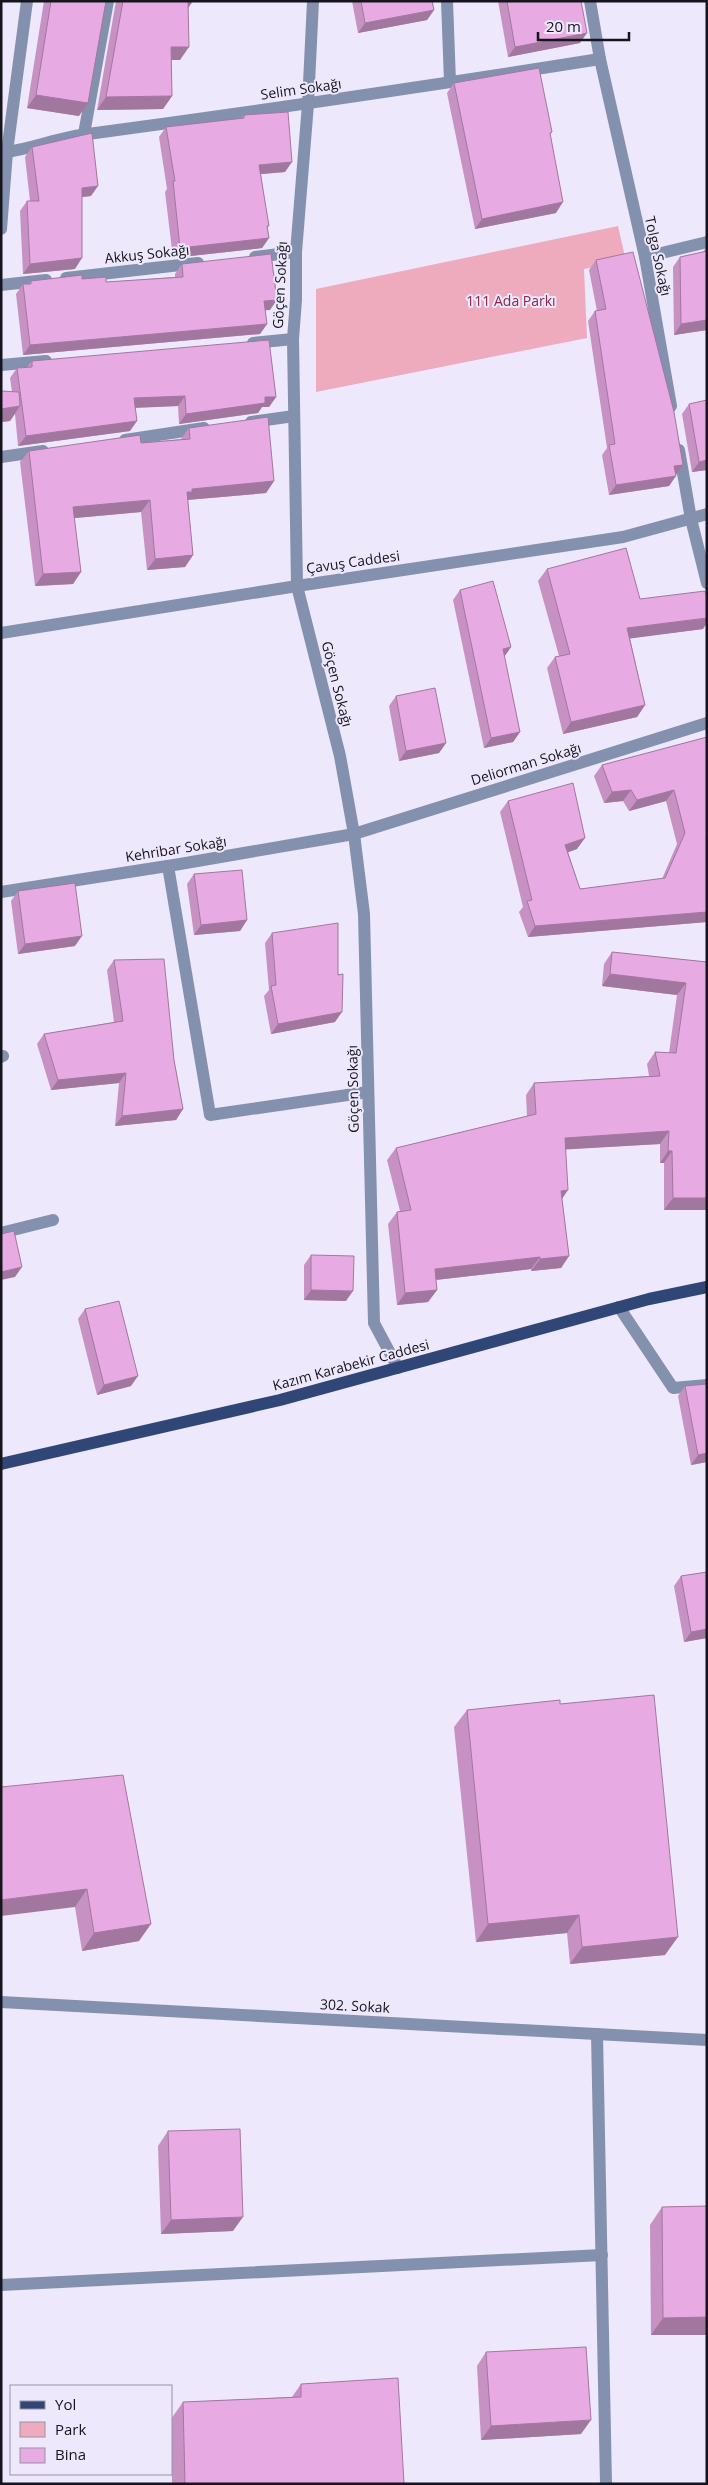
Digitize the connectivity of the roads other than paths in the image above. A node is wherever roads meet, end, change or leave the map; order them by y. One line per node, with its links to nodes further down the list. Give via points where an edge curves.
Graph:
1 (27, 1): 10 (street)
2 (108, 1): 9 (street)
3 (313, 1): 8 (street, Göçen Sokağı)
4 (447, 1): 7 (street)
5 (590, 1): 6 (street, Tolga Sokağı)
6 (600, 59): 7 (street, Selim Sokağı); 14 (street, Tolga Sokağı)
7 (450, 82): 8 (street, Selim Sokağı)
8 (308, 104): 9 (street, Selim Sokağı); 13 (street, Göçen Sokağı)
9 (84, 134): 10 (street, Selim Sokağı)
10 (7, 152): 11 (street)
11 (1, 229)
12 (707, 242): 14 (street)
13 (296, 252): 15 (street); 18 (street, Göçen Sokağı)
14 (645, 257): 23 (street, Tolga Sokağı)
15 (247, 258)
16 (208, 262): 17 (street, Akkuş Sokağı)
17 (1, 285)
18 (293, 339): 19 (street); 22 (street, Göçen Sokağı)
19 (244, 344)
20 (60, 360): 21 (street)
21 (1, 364)
22 (294, 416): 24 (street); 33 (street, Göçen Sokağı)
23 (674, 422)
24 (236, 424)
25 (216, 427): 27 (street)
26 (677, 441): 31 (street)
27 (109, 442)
28 (60, 449): 29 (street)
29 (1, 458)
30 (707, 514): 31 (street, Çavuş Caddesi)
31 (691, 519): 32 (street); 33 (street, Çavuş Caddesi, via 623,537)
32 (707, 583)
33 (297, 586): 34 (street, Çavuş Caddesi); 36 (street, Göçen Sokağı, via 340,756)
34 (1, 633)
35 (707, 723): 36 (street, Deliorman Sokağı)
36 (354, 834): 37 (street, Kehribar Sokağı); 39 (street, Göçen Sokağı, via 364,914)
37 (168, 866): 38 (street, Kehribar Sokağı); 39 (street, via 210,1115)
38 (1, 892)
39 (368, 1092): 44 (street, Göçen Sokağı, via 374,1322)
40 (53, 1220): 41 (street)
41 (1, 1233)
42 (707, 1287): 43 (main road, Kazım Karabekir Caddesi)
43 (619, 1307): 44 (main road, Kazım Karabekir Caddesi); 45 (street, via 673,1388)
44 (398, 1368): 46 (main road, Kazım Karabekir Caddesi, via 280,1400)
45 (707, 1385)
46 (1, 1464)
47 (1, 2002): 48 (street, 302. Sokak)
48 (597, 2034): 49 (street, 302. Sokak); 50 (street)
49 (707, 2040)
50 (602, 2255): 51 (street); 52 (street)
51 (1, 2285)
52 (606, 2484)

